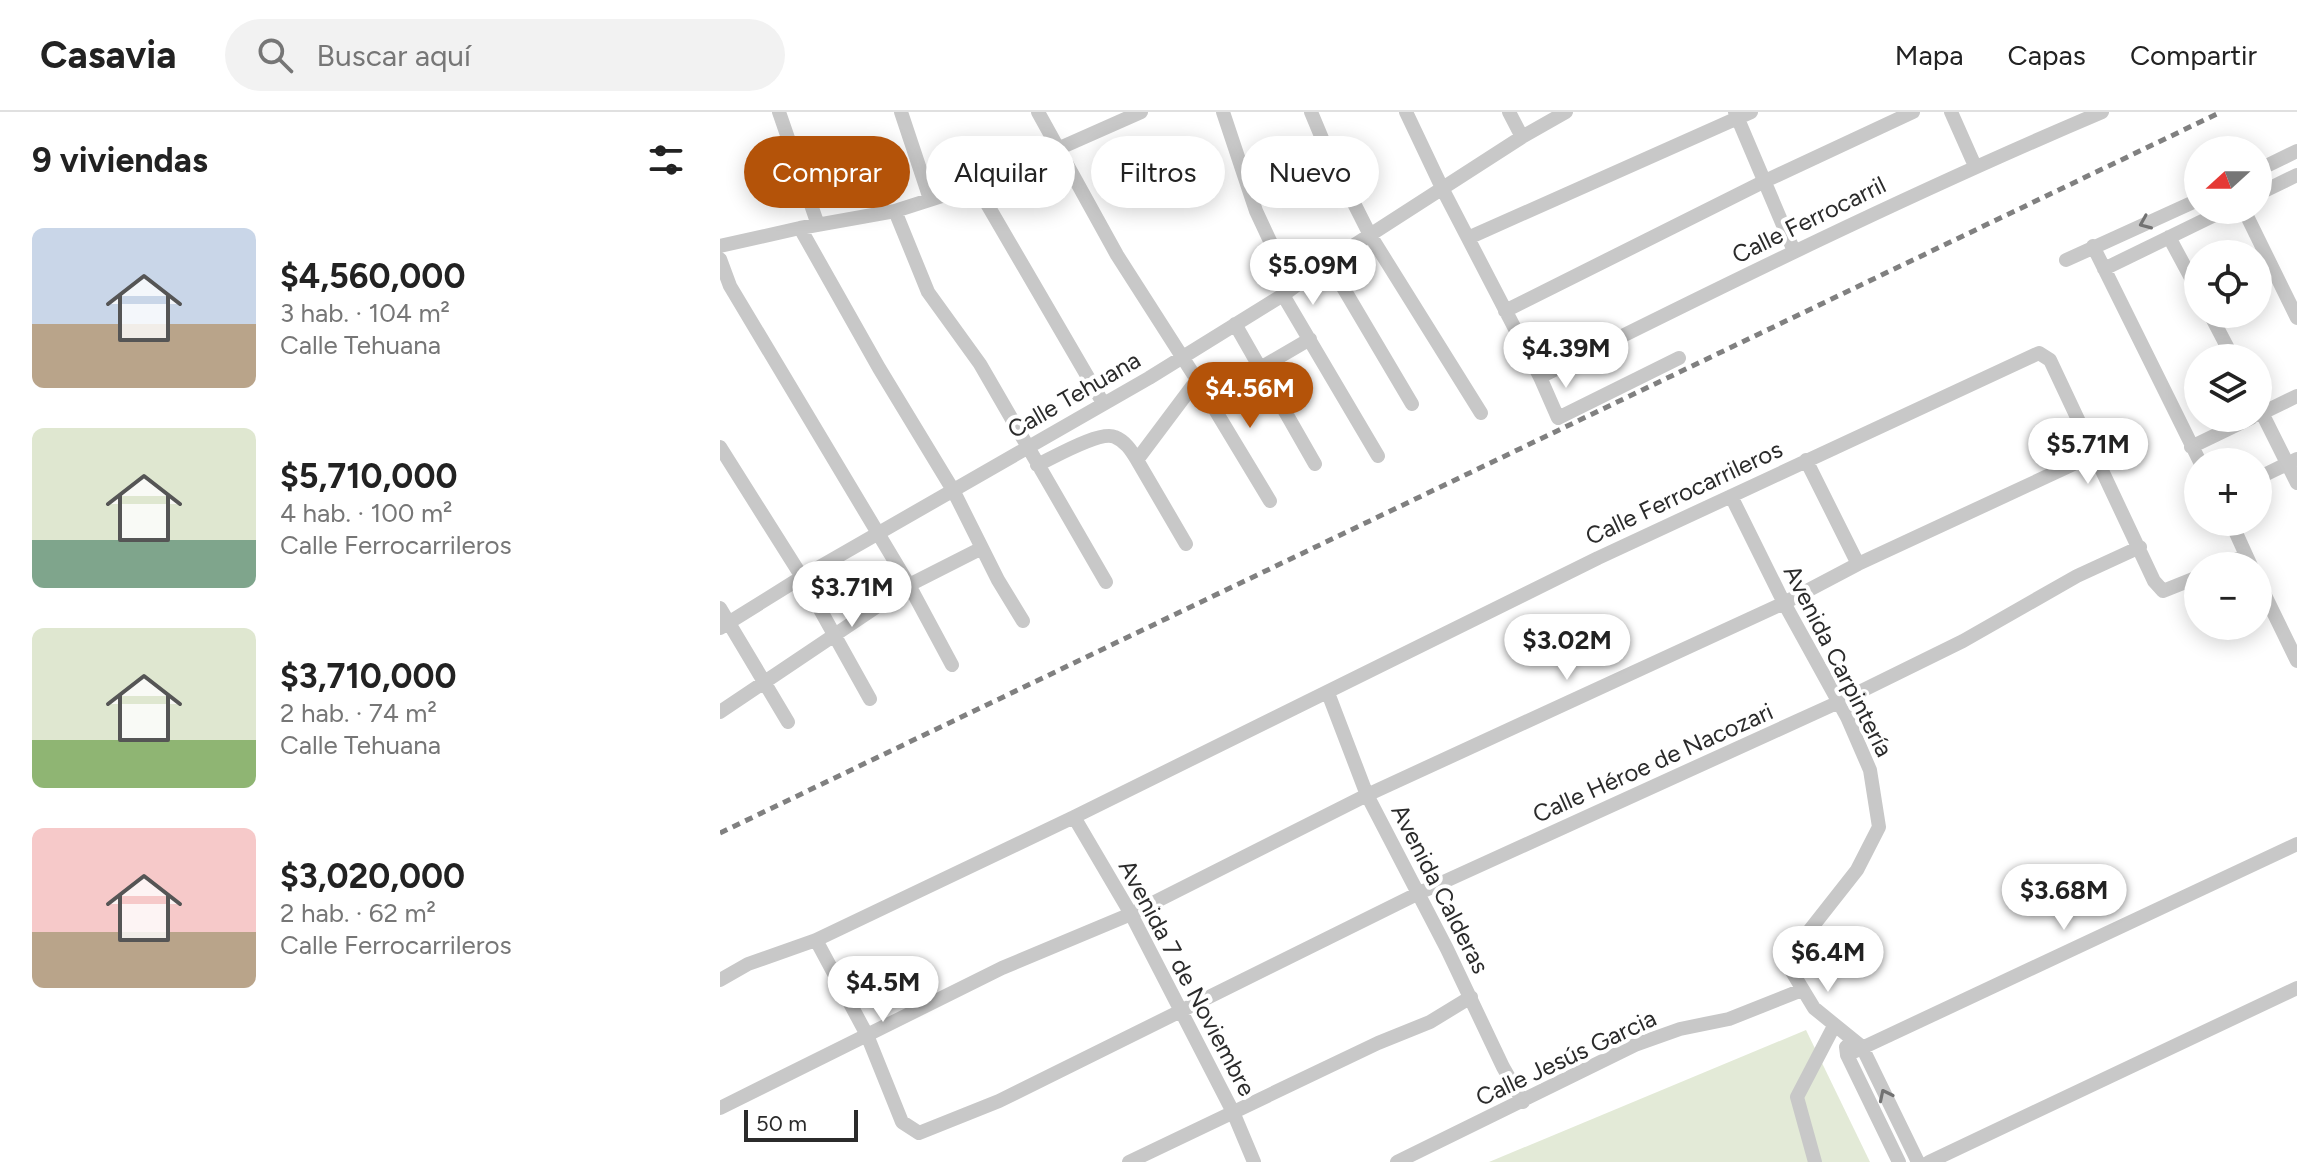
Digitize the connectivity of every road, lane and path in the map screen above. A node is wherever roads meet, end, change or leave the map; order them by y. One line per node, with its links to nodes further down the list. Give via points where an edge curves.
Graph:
1 (779, 112): 32 (street)
2 (901, 112): 23 (street)
3 (1038, 112): 14 (street)
4 (1141, 112): 16 (street)
5 (1223, 112): 45 (street)
6 (1311, 112): 34 (street)
7 (1406, 112): 25 (street)
8 (1509, 112): 15 (street)
9 (1566, 112): 15 (street, Calle Tehuana)
10 (1913, 112): 22 (street)
11 (1951, 112): 19 (street)
12 (2102, 112): 19 (street, Calle Ferrocarril)
13 (1741, 114): 22 (street); 36 (street)
14 (1050, 136)
15 (1522, 137): 25 (street, Calle Tehuana)
16 (1075, 141)
17 (2296, 154): 18 (street)
18 (2272, 164)
19 (1975, 166): 39 (street, Calle Ferrocarril)
20 (2297, 175): 24 (street)
21 (1075, 181): 50 (street)
22 (1765, 181): 39 (street); 46 (street)
23 (926, 187)
24 (2272, 187)
25 (1443, 190): 34 (street, Calle Tehuana); 36 (street)
26 (926, 200): 29 (street)
27 (2184, 206): 38 (street, one-way to 38)
28 (989, 208): 57 (street)
29 (895, 211): 32 (street); 66 (street, via 928,292 980,364)
30 (2196, 224): 35 (street)
31 (2251, 224): 47 (street)
32 (818, 225): 33 (street)
33 (800, 228): 37 (street); 76 (street)
34 (1370, 235): 42 (street, Calle Tehuana); 60 (street)
35 (2169, 237): 43 (street); 44 (street)
36 (1468, 238): 46 (street)
37 (720, 246)
38 (2093, 246): 41 (street); 44 (street)
39 (1794, 251): 53 (street, Calle Ferrocarril)
40 (720, 259): 79 (street, via 730,286)
41 (2066, 260)
42 (1328, 262): 45 (street, Calle Tehuana); 58 (street)
43 (2184, 265)
44 (2104, 269): 65 (street)
45 (1287, 291): 48 (street, Calle Tehuana); 49 (street)
46 (1505, 311): 53 (street)
47 (2297, 318)
48 (1235, 324): 50 (street, Calle Tehuana); 52 (street)
49 (1310, 339): 52 (street); 68 (street)
50 (1184, 356): 54 (street); 57 (street, Calle Tehuana)
51 (1679, 358): 53 (street, via 1558,418)
52 (1261, 366): 56 (street); 72 (street)
53 (1540, 377)
54 (1197, 380): 56 (street); 69 (street)
55 (2297, 396): 59 (street)
56 (1209, 398): 78 (street)
57 (1103, 403): 66 (street, Calle Tehuana)
58 (1412, 404)
59 (2272, 406)
60 (1481, 413)
61 (2219, 432): 65 (street)
62 (2271, 432): 71 (street)
63 (2117, 446): 67 (street)
64 (720, 447): 84 (street)
65 (2191, 447)
66 (1027, 448): 73 (street); 76 (street, Calle Tehuana)
67 (2093, 455): 70 (street, Calle Ferrocarrileros, via 2050,360 2039,353); 81 (street, Calle Ferrocarrileros); 83 (street)
68 (1378, 456)
69 (1137, 460): 73 (street, via 1113,435); 80 (street)
70 (1806, 460): 77 (street, Calle Ferrocarrileros); 83 (street)
71 (2292, 461): 74 (street); 75 (street)
72 (1315, 464)
73 (1037, 465): 85 (street)
74 (2272, 471)
75 (2297, 483)
76 (953, 490): 79 (street, Calle Tehuana); 82 (street)
77 (1731, 496): 88 (street, Avenida Carpintería); 97 (street, Calle Ferrocarrileros)
78 (1270, 501)
79 (879, 533): 84 (street, Calle Tehuana); 87 (street)
80 (1186, 544)
81 (2140, 547): 86 (street, Calle Ferrocarrileros, via 2163,591); 99 (street, Calle Héroe de Nacozari)
82 (982, 548): 87 (street); 91 (street)
83 (1858, 564): 88 (street)
84 (802, 577): 92 (street, Calle Tehuana); 93 (street)
85 (1106, 582)
86 (2184, 583)
87 (909, 585): 93 (street); 95 (street)
88 (1784, 603): 99 (street, Avenida Carpintería); 102 (street)
89 (720, 608): 92 (street)
90 (2272, 610): 94 (street)
91 (1023, 621)
92 (724, 626): 96 (street)
93 (834, 634): 96 (street); 98 (street)
94 (2297, 661)
95 (952, 665)
96 (764, 682): 100 (street); 101 (street)
97 (1328, 693): 102 (street, Avenida Calderas); 103 (street, Calle Ferrocarrileros)
98 (870, 699)
99 (1839, 702): 105 (street, Calle Héroe de Nacozari); 110 (street, Avenida Carpintería, via 1870,770 1879,827 1857,870 1798,945 1791,970)
100 (720, 712)
101 (788, 722)
102 (1367, 795): 105 (street, Avenida Calderas); 106 (street)
103 (1074, 817): 106 (street, Avenida 7 de Noviembre); 107 (street, Calle Ferrocarrileros)
104 (2297, 844): 115 (street)
105 (1417, 894): 111 (street, Avenida Calderas); 112 (street, Calle Héroe de Nacozari)
106 (1131, 914): 112 (street, Avenida 7 de Noviembre); 114 (street, via 1002,968)
107 (816, 940): 108 (street, Calle Ferrocarrileros); 114 (street)
108 (720, 980)
109 (2297, 988): 126 (street)
110 (1802, 990): 113 (street); 117 (street, Calle Jesús Garcia, via 1729,1019 1635,1045)
111 (1471, 997): 117 (street, Avenida Calderas); 119 (street, via 1430,1022)
112 (1180, 1011): 114 (street, Calle Héroe de Nacozari, via 999,1101 919,1133 902,1122); 119 (street, Avenida 7 de Noviembre)
113 (1840, 1031): 115 (street); 116 (street); 123 (street, via 1797,1097)
114 (867, 1035): 118 (street)
115 (1862, 1047): 116 (street); 125 (street, one-way to 115)
116 (1847, 1055): 124 (street)
117 (1523, 1102): 122 (street, Calle Jesús Garcia)
118 (720, 1108)
119 (1233, 1112): 120 (street); 121 (street, Avenida 7 de Noviembre)
120 (1129, 1162)
121 (1254, 1162)
122 (1397, 1162)
123 (1815, 1162)
124 (1899, 1162)
125 (1918, 1162)
126 (1929, 1162)

